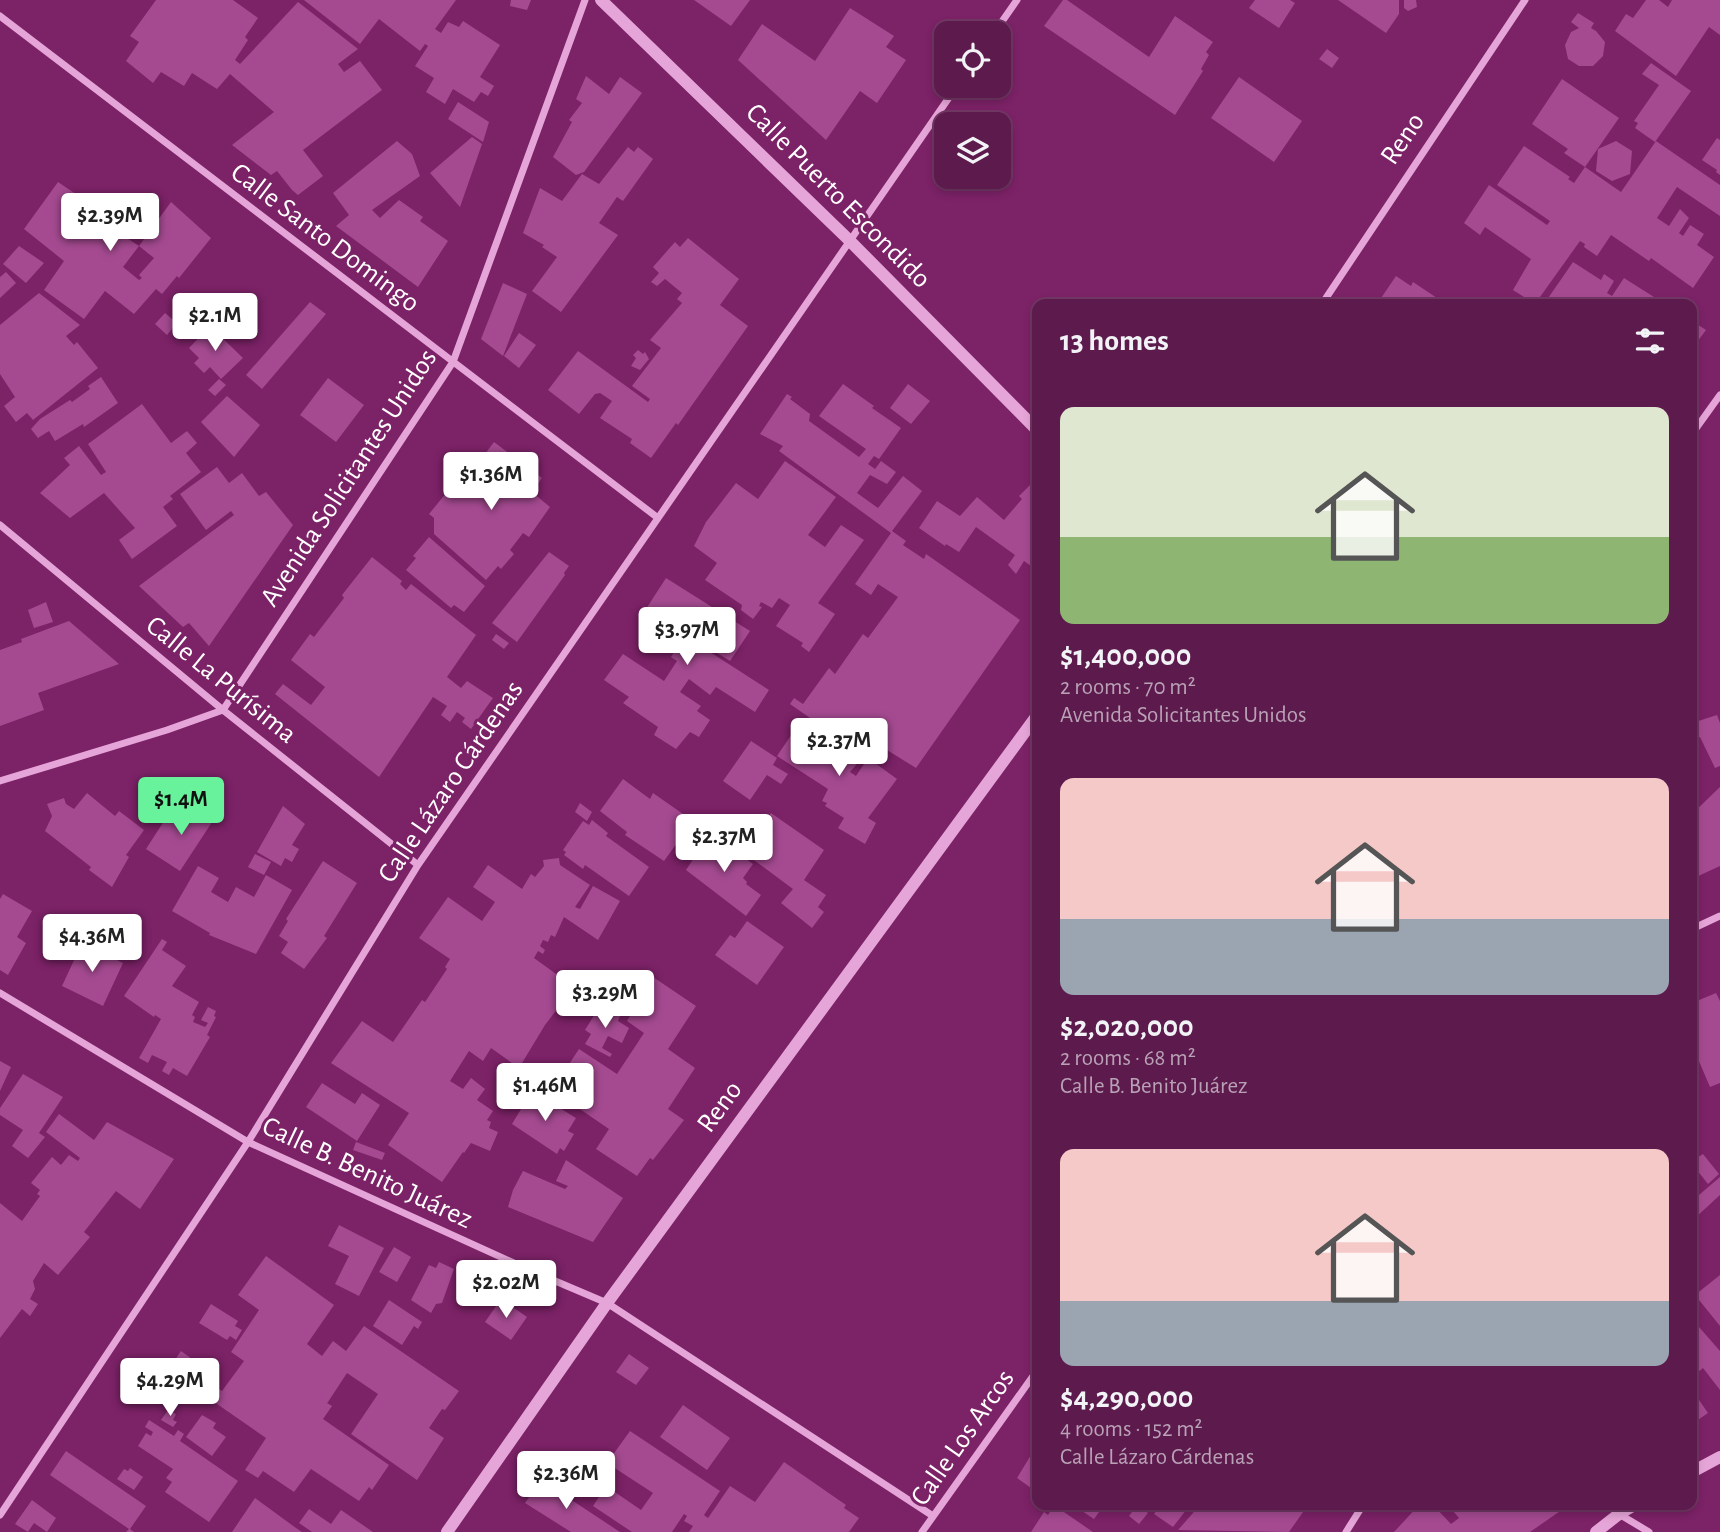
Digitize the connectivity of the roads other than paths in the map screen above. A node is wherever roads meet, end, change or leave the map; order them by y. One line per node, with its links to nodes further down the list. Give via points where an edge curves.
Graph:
1 (585, 0): 10 (street, Avenida Solicitantes Unidos)
2 (601, 0): 8 (street, Calle Puerto Escondido)
3 (1017, 0): 6 (street)
4 (1525, 0): 9 (street, Reno)
5 (0, 16): 10 (street, Calle Santo Domingo)
6 (1002, 21)
7 (949, 98): 8 (street, Calle Lázaro Cárdenas)
8 (849, 240): 12 (street, Calle Puerto Escondido); 14 (street, Calle Lázaro Cárdenas)
9 (1325, 299)
10 (453, 362): 14 (street, Calle Santo Domingo); 16 (street, Avenida Solicitantes Unidos)
11 (1720, 395): 13 (street)
12 (1032, 425)
13 (1697, 428)
14 (658, 517): 19 (street, Calle Lázaro Cárdenas)
15 (0, 525): 16 (street, Calle La Purísima)
16 (223, 710): 18 (street); 19 (street, Calle La Purísima)
17 (1032, 722): 24 (street, Reno)
18 (0, 781)
19 (418, 865): 23 (street, Calle Lázaro Cárdenas)
20 (1720, 916): 21 (street)
21 (1697, 927)
22 (0, 993): 23 (street, Calle B. Benito Juárez)
23 (248, 1142): 24 (street, Calle B. Benito Juárez); 31 (street, Calle Lázaro Cárdenas)
24 (607, 1303): 32 (street, Calle B. Benito Juárez); 33 (street, Reno)
25 (1032, 1377): 32 (street, Calle Los Arcos)
26 (1720, 1457): 27 (street)
27 (1697, 1469)
28 (1360, 1510): 35 (street)
29 (1626, 1510): 30 (street)
30 (1619, 1514): 36 (street); 37 (street)
31 (0, 1515)
32 (933, 1516): 34 (street, Calle Los Arcos)
33 (447, 1532)
34 (922, 1532)
35 (1346, 1532)
36 (1596, 1532)
37 (1649, 1532)

